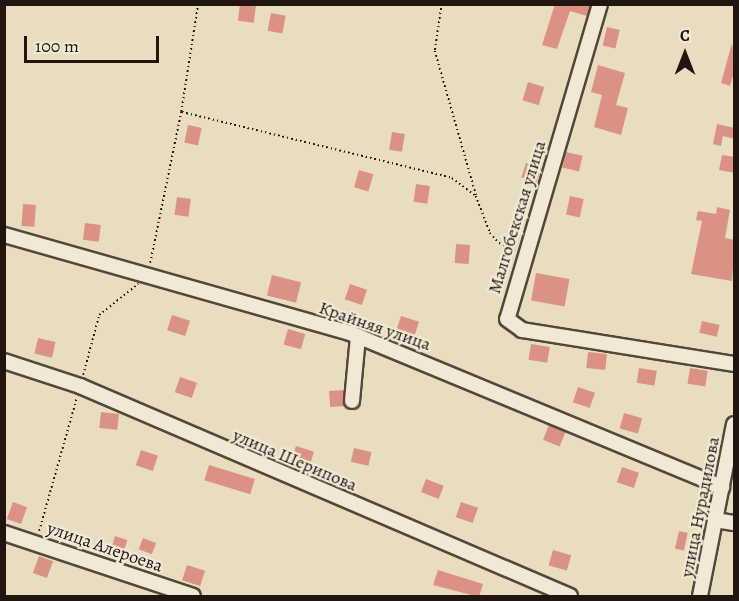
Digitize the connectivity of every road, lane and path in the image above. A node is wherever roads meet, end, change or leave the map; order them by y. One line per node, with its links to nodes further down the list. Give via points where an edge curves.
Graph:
1 (442, 4): 4 (path, via 435,51)
2 (600, 4): 6 (street, Малгобекская улица)
3 (181, 112): 4 (path, via 453,178)
4 (476, 196): 6 (path, via 495,238 512,250)
5 (4, 235): 7 (street, Крайняя улица)
6 (525, 252): 9 (street, Малгобекская улица, via 509,307 507,319 511,326)
7 (358, 336): 10 (street); 12 (street, Крайняя улица)
8 (4, 361): 17 (street, улица Шерипова, via 80,386)
9 (735, 364)
10 (352, 401)
11 (735, 424): 12 (street, улица Нурадилова)
12 (722, 487): 13 (street, улица Нурадилова)
13 (715, 520): 14 (street); 18 (street, улица Нурадилова)
14 (735, 523)
15 (4, 533): 16 (street, улица Алероева)
16 (193, 597)
17 (570, 597)
18 (700, 597)

